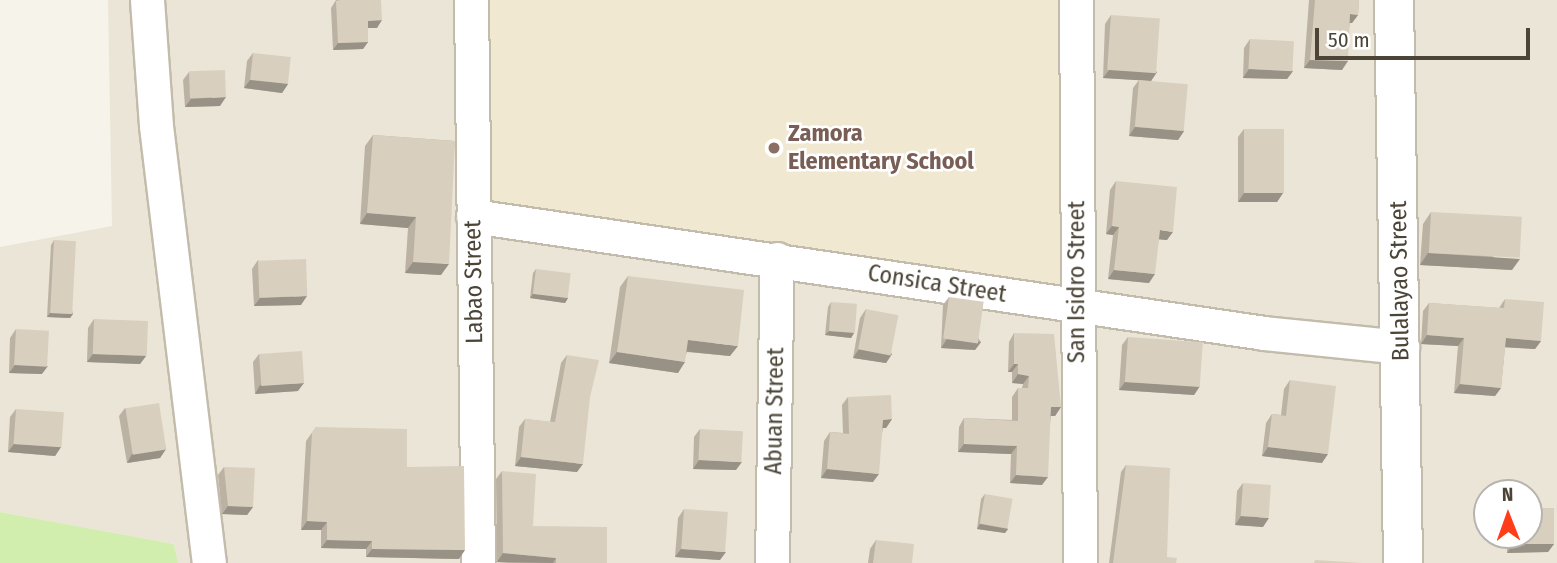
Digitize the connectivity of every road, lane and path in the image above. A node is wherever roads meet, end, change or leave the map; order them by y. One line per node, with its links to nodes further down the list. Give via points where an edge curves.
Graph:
1 (147, 0): 9 (street, via 156,126)
2 (471, 0): 5 (street, Labao Street)
3 (1076, 0): 7 (street, San Isidro Street)
4 (1394, 0): 8 (street, Bulalayao Street)
5 (473, 216): 6 (street, Consica Street); 10 (street, Labao Street)
6 (777, 259): 7 (street, Consica Street); 11 (street, Abuan Street)
7 (1076, 305): 8 (street, Consica Street, via 1264,333); 12 (street, San Isidro Street)
8 (1402, 346): 13 (street, Bulalayao Street)
9 (209, 563)
10 (478, 563)
11 (772, 563)
12 (1080, 563)
13 (1403, 563)

